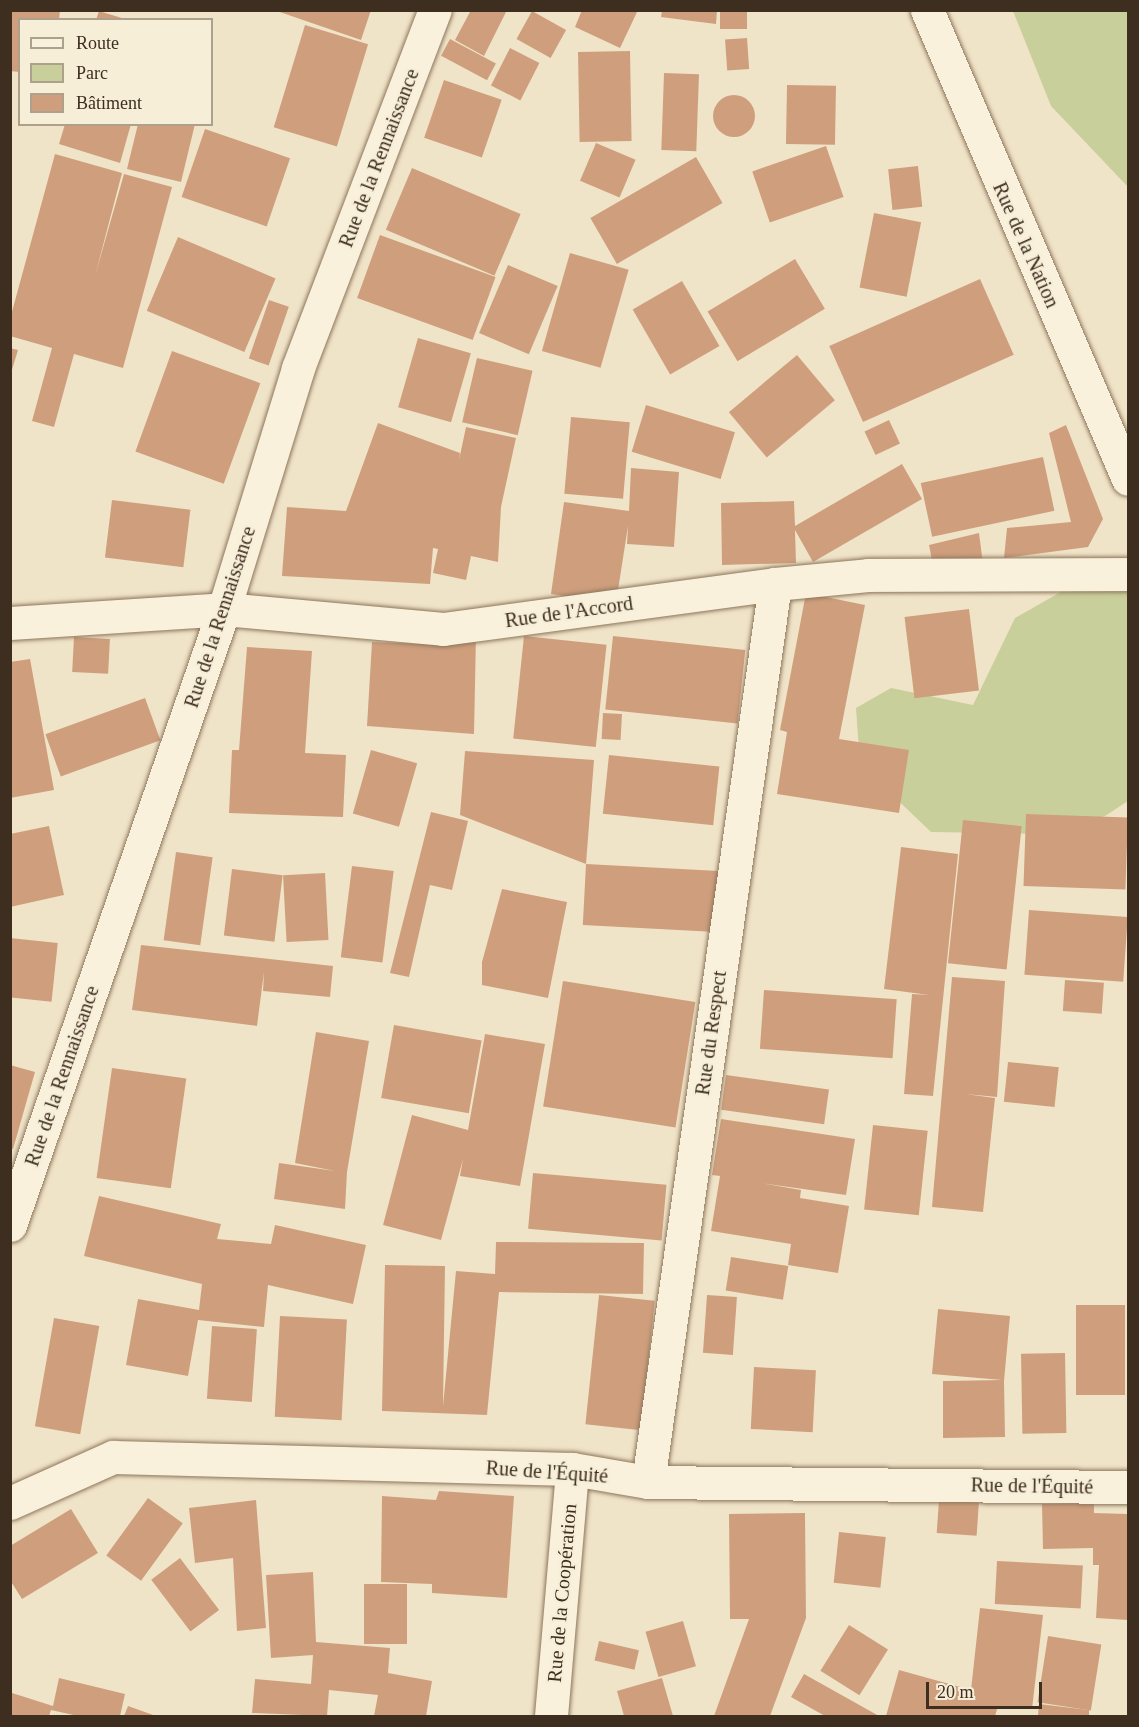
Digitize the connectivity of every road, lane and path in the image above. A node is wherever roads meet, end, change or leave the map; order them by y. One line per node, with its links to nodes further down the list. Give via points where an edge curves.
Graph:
1 (435, 10): 6 (street, Rue de la Rennaissance, via 298,368)
2 (927, 10): 3 (street, Rue de la Nation)
3 (1128, 479)
4 (1128, 573): 5 (street, Rue de l'Accord, via 868,575)
5 (775, 584): 6 (street, Rue de l'Accord, via 443,629); 11 (street, Rue du Respect)
6 (224, 609): 7 (street, Rue de l'Accord); 8 (street, Rue de la Rennaissance)
7 (10, 623)
8 (18, 1179): 9 (street, Rue de la Rennaissance)
9 (10, 1225)
10 (572, 1469): 11 (street, Rue de l'Équité); 13 (street, Rue de l'Équité, via 113,1457); 14 (street, Rue de la Coopération)
11 (648, 1482): 12 (street, Rue de l'Équité)
12 (1128, 1487)
13 (10, 1503)
14 (551, 1716)

